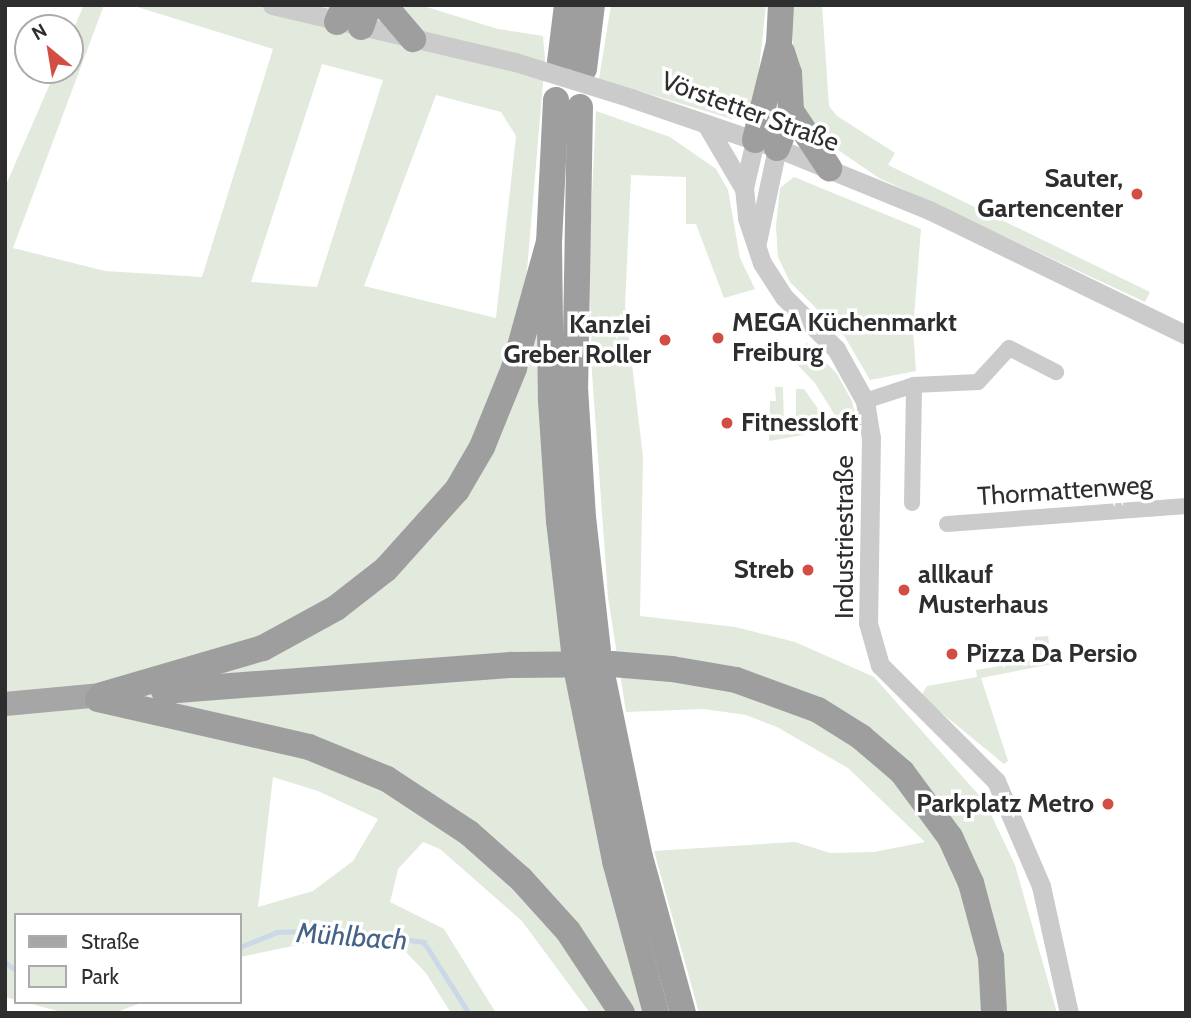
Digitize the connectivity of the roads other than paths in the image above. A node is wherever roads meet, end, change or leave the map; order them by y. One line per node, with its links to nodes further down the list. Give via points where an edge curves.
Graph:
1 (272, 5): 6 (street, Vörstetter Straße)
2 (384, 5): 7 (highway)
3 (567, 5): 4 (highway, via 572,65)
4 (592, 5)
5 (781, 5): 8 (highway)
6 (353, 15): 7 (street, Vörstetter Straße)
7 (413, 39): 10 (street, Vörstetter Straße, bridge, via 515,62)
8 (779, 43): 9 (highway, via 789,74); 11 (highway)
9 (791, 111): 11 (highway); 12 (highway)
10 (706, 124): 11 (street, Vörstetter Straße); 13 (street)
11 (766, 144): 12 (street, Vörstetter Straße); 13 (street, Industriestraße); 15 (street)
12 (829, 168): 16 (street, Vörstetter Straße, via 929,210)
13 (744, 188): 15 (street, Industriestraße)
14 (549, 242): 23 (highway, via 554,461); 23 (highway, via 568,103); 24 (highway, via 514,368 482,447 457,490 386,569 336,608 263,648)
15 (756, 247): 19 (street, Industriestraße, via 769,277 836,349)
16 (1186, 335)
17 (1056, 372): 18 (street, via 1009,348 978,382)
18 (914, 385): 19 (street); 20 (street)
19 (865, 401): 30 (street, Industriestraße, via 871,437 868,623 880,665 996,781 1041,886)
20 (912, 503)
21 (1186, 506): 22 (street, Thormattenweg)
22 (947, 524)
23 (588, 664): 27 (highway, via 615,861); 28 (highway)
24 (93, 697): 25 (main road); 26 (highway, via 297,744 387,779 468,833 522,879 568,931); 29 (highway, bridge, via 512,666 600,664 736,680 818,710 861,737 929,803 971,883 991,957)
25 (17, 703)
26 (622, 1013)
27 (656, 1013)
28 (683, 1013)
29 (994, 1013)
30 (1069, 1013)

